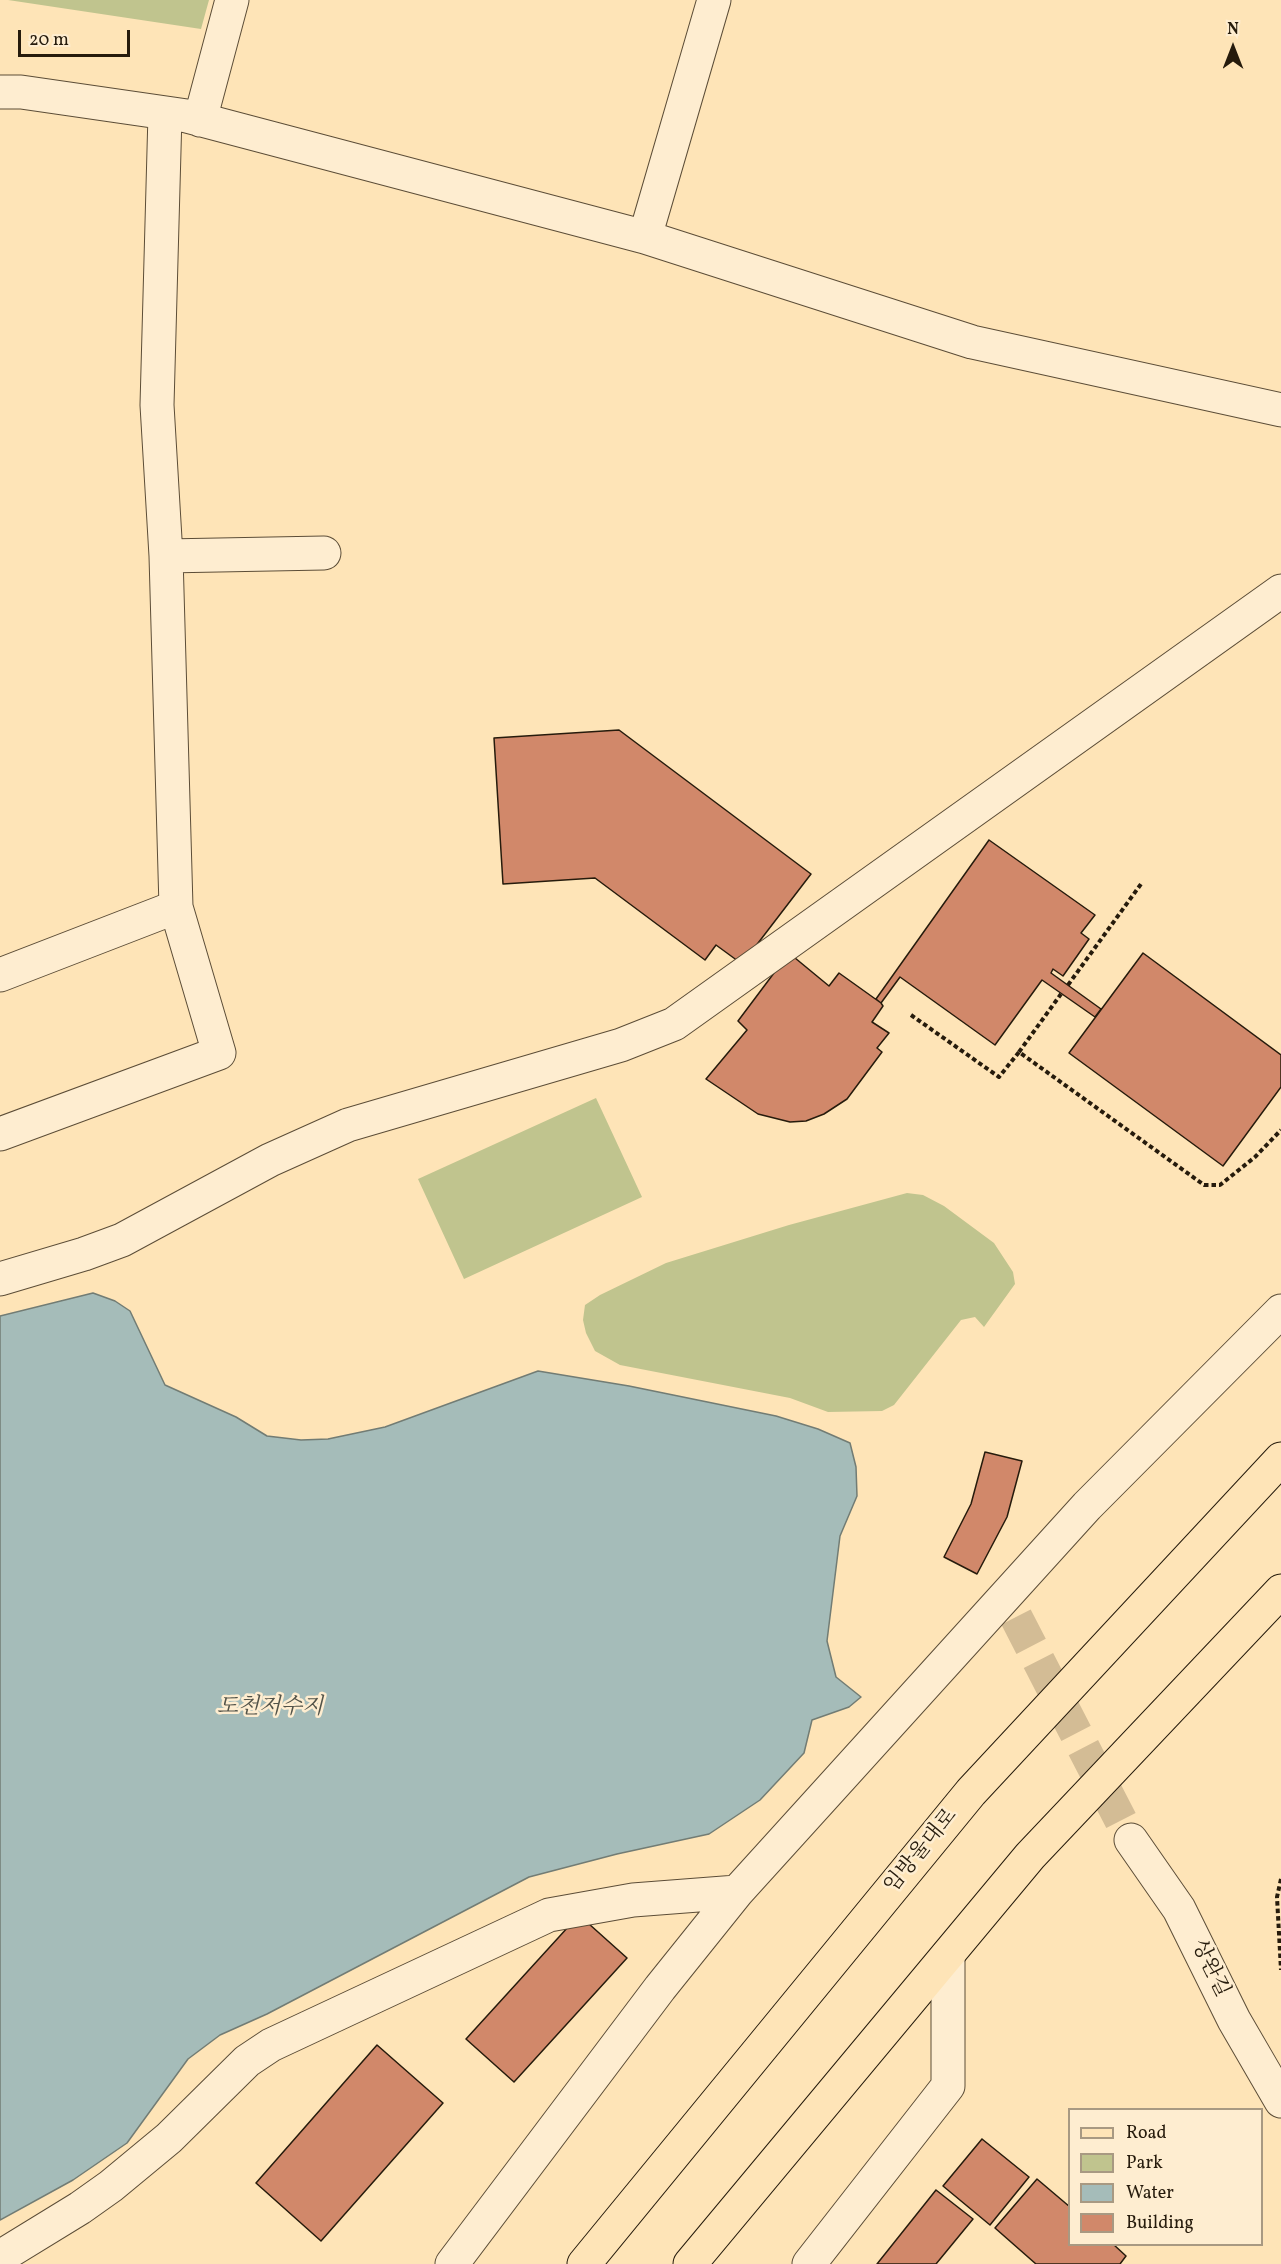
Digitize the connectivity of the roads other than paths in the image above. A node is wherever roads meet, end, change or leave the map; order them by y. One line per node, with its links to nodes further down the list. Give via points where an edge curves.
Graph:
1 (232, 0): 5 (street)
2 (714, 0): 6 (street)
3 (0, 92): 4 (street)
4 (165, 114): 5 (street); 9 (street, via 157,405)
5 (200, 120): 6 (street)
6 (645, 237): 7 (street, via 972,342)
7 (1281, 410)
8 (324, 553): 9 (street)
9 (166, 556): 11 (street)
10 (1281, 591): 14 (street, via 674,1024 621,1045 348,1125 270,1160 122,1240)
11 (176, 907): 12 (street); 13 (street, via 219,1053)
12 (0, 975)
13 (0, 1134)
14 (0, 1279)
15 (1281, 1311): 19 (street, via 1086,1506 1009,1609)
16 (1281, 1459): 24 (main road, 임방울대로, via 971,1792)
17 (1281, 1591): 20 (main road, via 1030,1856)
18 (1131, 1840): 21 (street, 상완길, via 1179,1909 1234,2020)
19 (737, 1892): 22 (street, via 633,1900 549,1915 272,2045 248,2061 169,2138 111,2186); 23 (street)
20 (948, 1955): 25 (main road); 26 (street, via 948,2086)
21 (1281, 2102)
22 (0, 2258)
23 (452, 2264)
24 (584, 2264)
25 (690, 2264)
26 (809, 2264)

